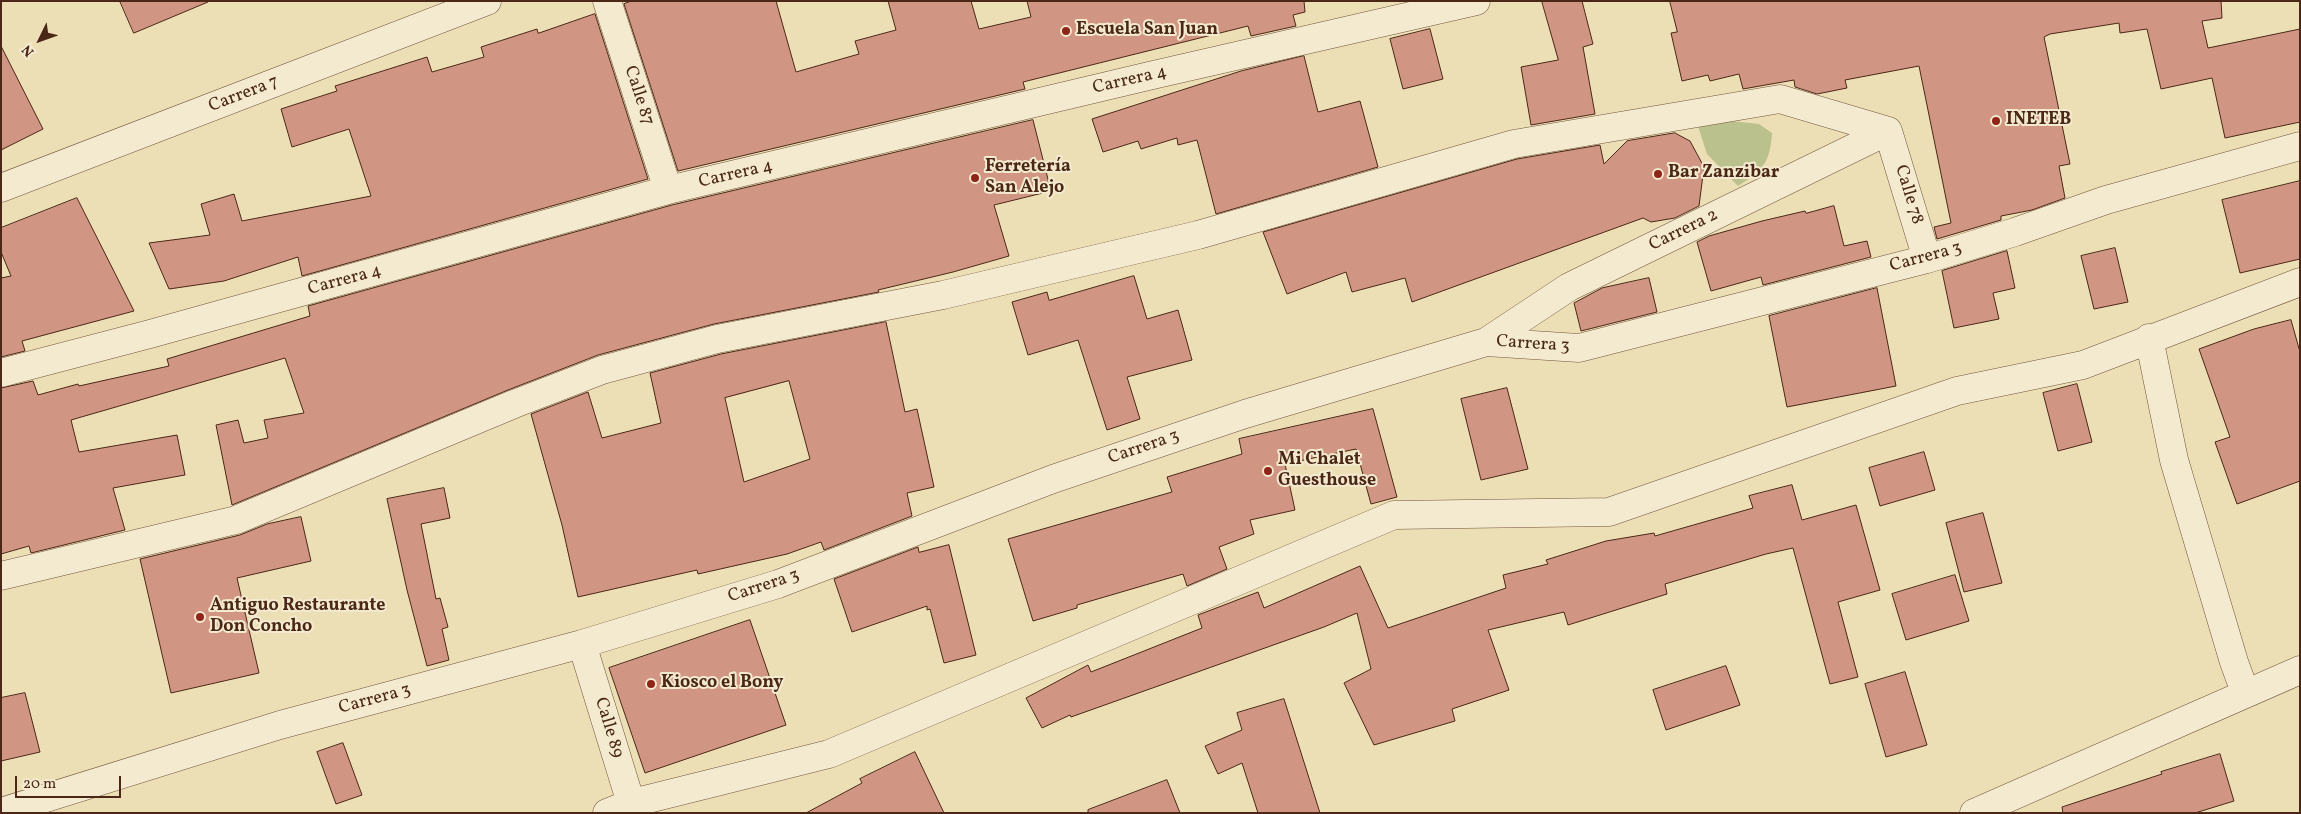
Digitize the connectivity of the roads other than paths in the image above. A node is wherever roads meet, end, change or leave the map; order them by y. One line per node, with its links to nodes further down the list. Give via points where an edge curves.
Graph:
1 (487, 1): 6 (street, Carrera 7)
2 (607, 1): 7 (street, Calle 87)
3 (1476, 1): 7 (street, Carrera 4)
4 (1888, 131): 8 (street, Calle 78); 11 (street, Carrera 2, via 1569,287); 13 (street, via 1780,99 1514,144 1198,235 943,295 717,339 602,370 236,520)
5 (2300, 146): 8 (street, Carrera 3, via 2106,200)
6 (1, 188)
7 (668, 190): 12 (street, Carrera 4)
8 (1927, 258): 11 (street, Carrera 3, via 1579,348)
9 (2300, 282): 10 (street)
10 (2149, 338): 16 (street, via 2174,460 2234,662); 17 (street, via 2084,365 1957,392 1609,512 1394,515 829,754)
11 (1486, 342): 14 (street, Carrera 3, via 1245,414 1053,479 778,584)
12 (1, 373)
13 (1, 576)
14 (582, 644): 17 (street, Calle 89); 18 (street, Carrera 3, via 280,725)
15 (2298, 676): 16 (street)
16 (2246, 692): 19 (street)
17 (624, 810)
18 (1, 812)
19 (1974, 813)

